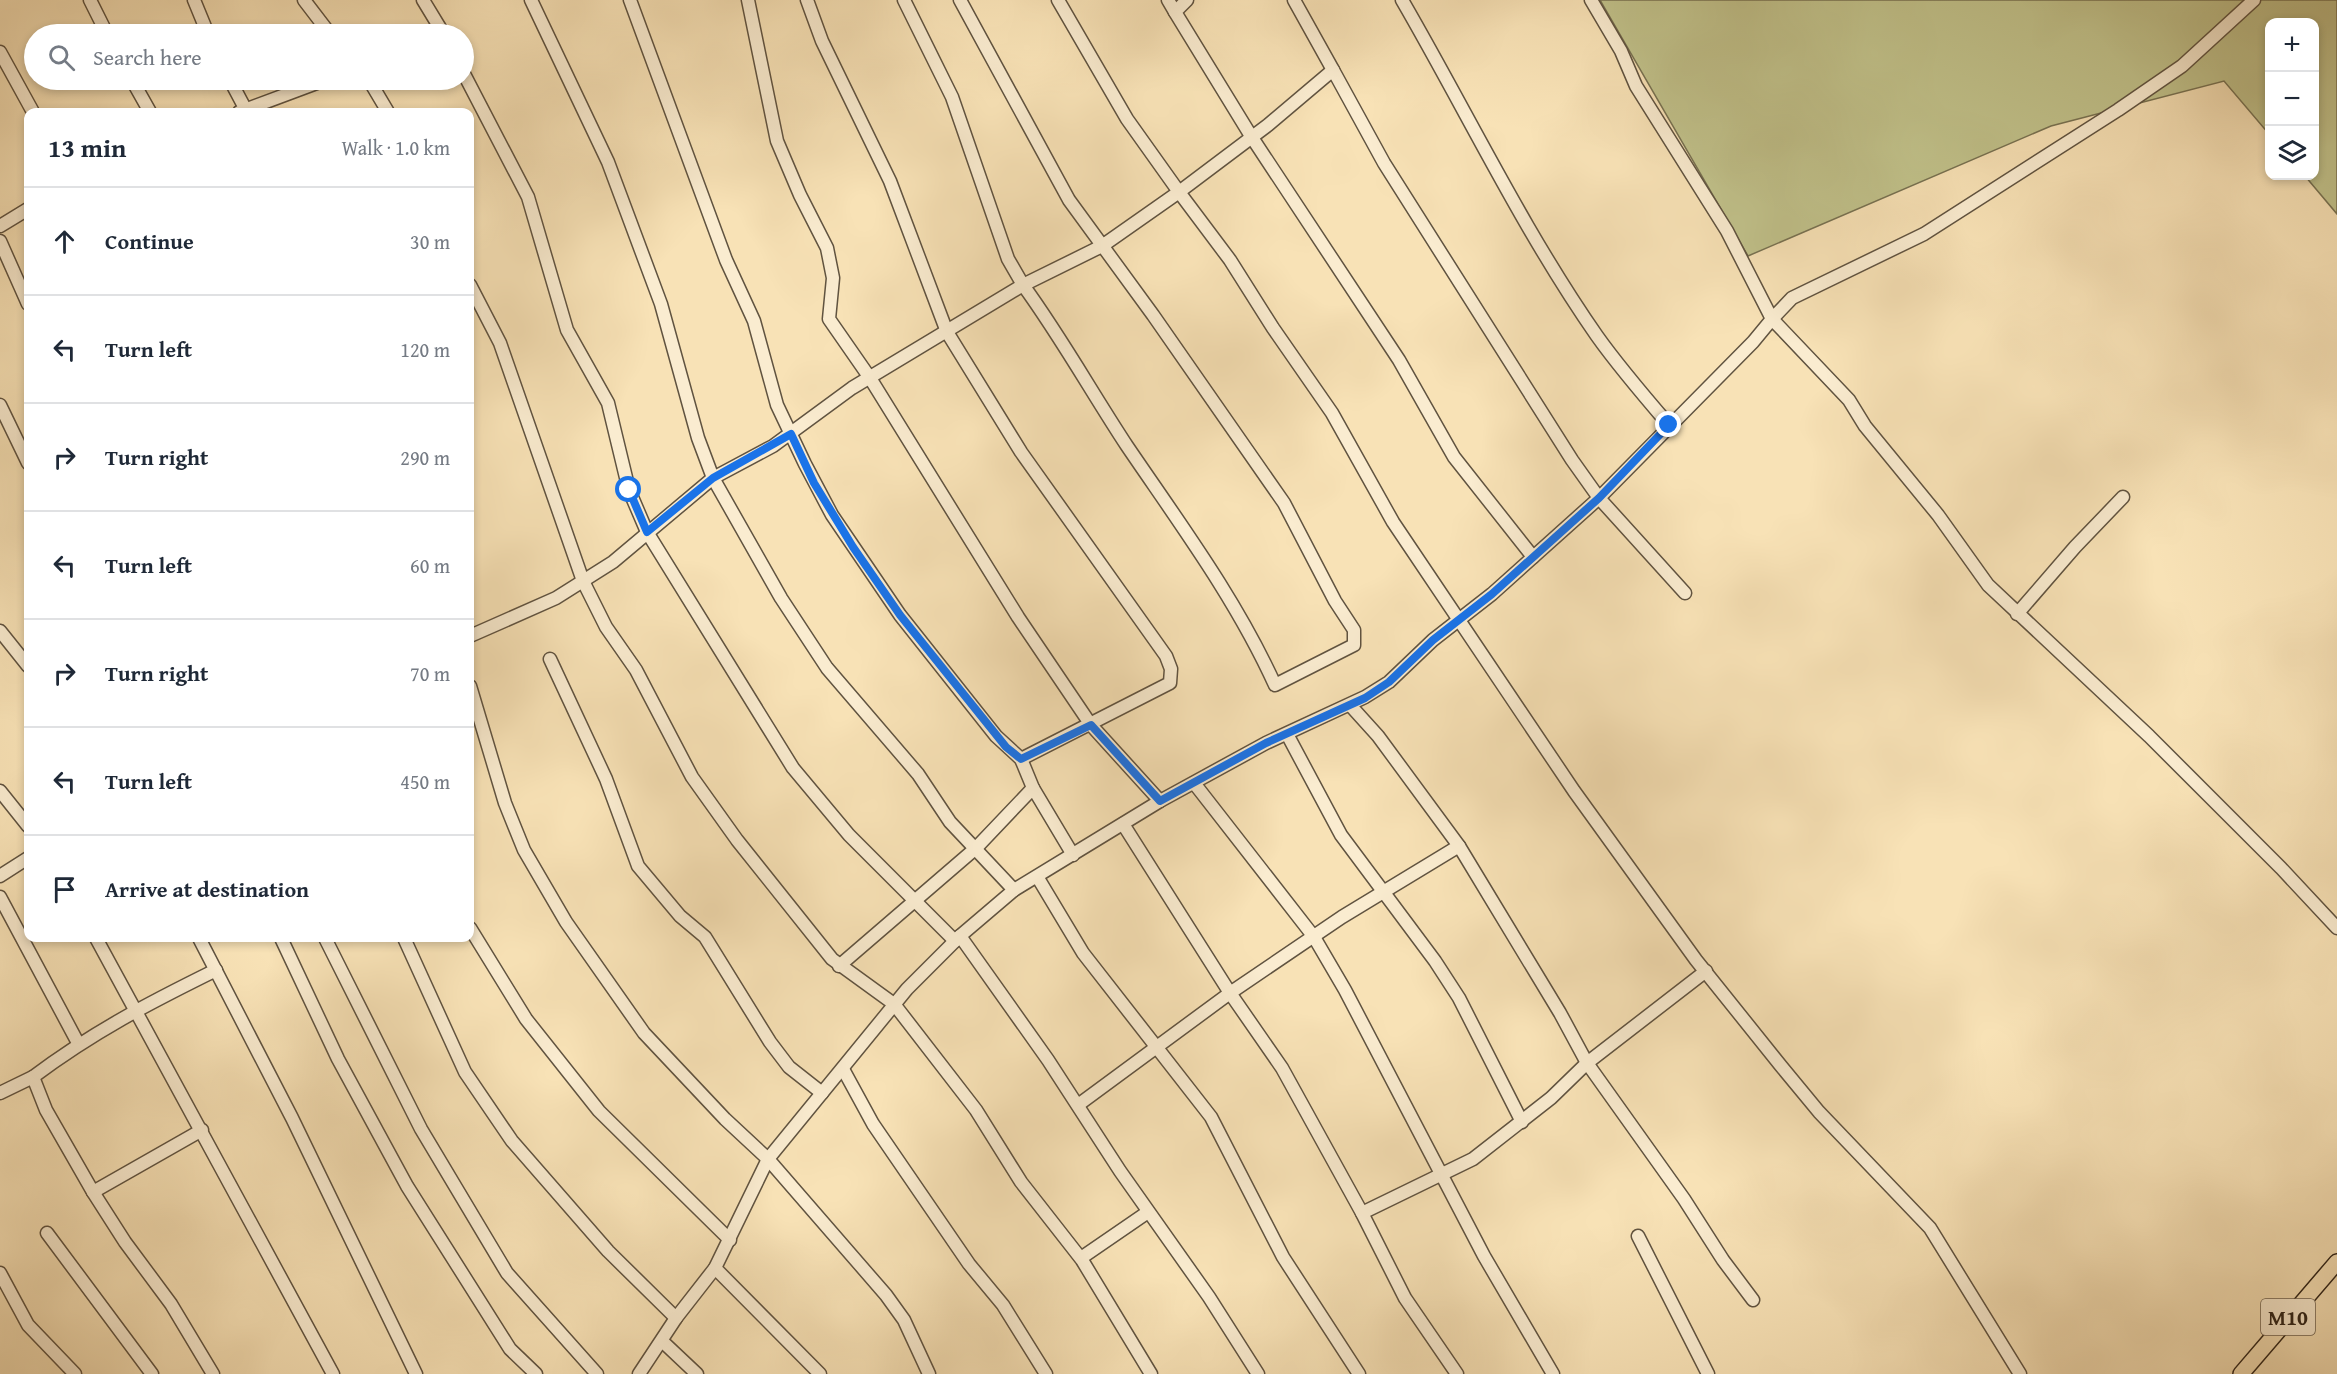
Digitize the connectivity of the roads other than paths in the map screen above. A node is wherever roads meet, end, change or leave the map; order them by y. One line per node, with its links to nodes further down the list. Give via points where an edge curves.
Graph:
1 (90, 0): 19 (street)
2 (194, 0): 20 (street)
3 (304, 0): 21 (street)
4 (423, 0): 22 (street)
5 (531, 0): 51 (street, via 608,162 661,304)
6 (630, 0): 49 (street, via 726,260 754,321 777,405)
7 (748, 0): 46 (street, via 777,141 827,248 833,278 828,317)
8 (807, 0): 45 (street, via 822,40 890,181)
9 (904, 0): 41 (street, via 952,97 1008,259)
10 (960, 0): 40 (street, via 1069,200)
11 (1058, 0): 36 (street, via 1127,119)
12 (1168, 0): 18 (street)
13 (1187, 0): 18 (street)
14 (1294, 0): 24 (street)
15 (1402, 0): 48 (street, via 1505,187 1573,299 1630,380)
16 (1592, 0): 44 (street, via 1622,51 1636,86 1727,231)
17 (2254, 0): 44 (street, via 2182,66 2118,110 1924,234 1792,298)
18 (1175, 12): 35 (street)
19 (102, 24)
20 (204, 24)
21 (322, 24)
22 (438, 24)
23 (0, 52): 30 (street)
24 (1332, 70): 35 (street); 53 (street, via 1384,163 1528,393)
25 (138, 90): 31 (street)
26 (234, 90): 32 (street)
27 (300, 90): 33 (street)
28 (375, 90): 34 (street)
29 (472, 90): 54 (street, via 528,196 567,330 608,403 629,490)
30 (31, 108)
31 (148, 108)
32 (242, 108)
33 (254, 108)
34 (386, 108)
35 (1251, 136): 36 (street); 55 (street, via 1399,360 1454,457)
36 (1179, 192): 40 (street); 59 (street, via 1230,260 1332,413 1393,522)
37 (24, 211): 38 (street)
38 (0, 226)
39 (0, 241): 43 (street)
40 (1102, 246): 41 (street); 41 (street, via 1284,503 1353,630 1354,645 1275,685 1258,647 1195,542 1127,446)
41 (1023, 285): 45 (street)
42 (474, 293): 56 (street, via 500,343)
43 (24, 295)
44 (1772, 319): 48 (street); 58 (street, via 1849,400 1988,585)
45 (946, 332): 46 (street); 66 (street, via 1021,452 1166,656 1171,669 1170,683)
46 (870, 378): 49 (street); 66 (street, via 1018,617)
47 (0, 405): 50 (street)
48 (1669, 425): 53 (street)
49 (791, 434): 51 (street); 68 (street, via 832,515 900,615 996,736)
50 (24, 455)
51 (713, 478): 54 (street); 76 (street, via 781,598 827,668 918,774 950,822)
52 (2123, 497): 58 (street)
53 (1599, 498): 55 (street); 57 (street)
54 (647, 532): 56 (street); 84 (street, via 793,768 849,835)
55 (1533, 557): 59 (street)
56 (583, 581): 61 (street, via 556,598); 96 (street, via 711,805)
57 (1685, 593)
58 (2017, 614): 85 (street, via 2149,736)
59 (1459, 619): 65 (street, via 1389,682); 98 (street, via 1574,790)
60 (0, 631): 63 (street)
61 (474, 634)
62 (549, 659): 108 (street, via 606,779 638,866 680,916 705,937 789,1067)
63 (24, 661)
64 (474, 699): 112 (street, via 505,803 524,850 566,922 644,1033)
65 (1350, 705): 67 (street); 75 (street, via 1378,736)
66 (1091, 725): 68 (street); 72 (street)
67 (1287, 734): 69 (street); 82 (street, via 1341,835)
68 (1021, 759): 70 (street)
69 (1194, 783): 72 (street); 87 (street)
70 (1033, 788): 76 (street); 77 (street)
71 (0, 790): 73 (street)
72 (1160, 801): 74 (street)
73 (24, 821)
74 (1124, 824): 77 (street); 99 (street)
75 (1460, 846): 82 (street); 104 (street)
76 (976, 848): 81 (street); 84 (street)
77 (1073, 855): 80 (street)
78 (24, 861): 79 (street)
79 (0, 876)
80 (1038, 878): 81 (street); 103 (street, via 1083,953)
81 (1014, 890): 88 (street)
82 (1384, 890): 87 (street); 110 (street, via 1458,998)
83 (0, 897): 90 (street)
84 (915, 898): 88 (street); 96 (street)
85 (2337, 928)
86 (474, 934): 119 (street, via 526,1019 599,1111)
87 (1314, 937): 99 (street); 113 (street)
88 (957, 938): 100 (street); 109 (street)
89 (24, 942): 102 (street)
90 (24, 942)
91 (98, 942): 101 (street)
92 (201, 942): 97 (street)
93 (283, 942): 132 (street, via 338,1059 407,1186 510,1349)
94 (326, 942): 133 (street, via 421,1129 507,1273)
95 (406, 942): 125 (street, via 465,1072 512,1141 601,1243)
96 (839, 966): 100 (street)
97 (216, 970): 101 (street); 131 (street)
98 (1706, 970): 104 (street); 145 (street, via 1818,1112 1930,1228)
99 (1230, 993): 103 (street); 116 (street, via 1282,1068)
100 (894, 1004): 105 (street); 120 (street, via 976,1110 1021,1182)
101 (136, 1010): 102 (street); 111 (street)
102 (78, 1043): 106 (street)
103 (1156, 1048): 109 (street); 141 (street, via 1211,1117 1283,1257)
104 (1587, 1063): 110 (street); 124 (street)
105 (843, 1069): 108 (street); 138 (street, via 873,1124 969,1264 1003,1305)
106 (33, 1077): 107 (street); 114 (street, via 46,1110)
107 (0, 1093)
108 (822, 1093): 112 (street)
109 (1078, 1105): 115 (street)
110 (1522, 1122): 113 (street, via 1473,1159)
111 (202, 1130): 114 (street); 130 (street)
112 (768, 1159): 119 (street); 137 (street, via 886,1295 904,1320)
113 (1441, 1175): 116 (street); 143 (street)
114 (93, 1192): 129 (street, via 171,1304)
115 (1148, 1212): 120 (street); 140 (street)
116 (1362, 1213): 142 (street, via 1405,1298)
117 (47, 1233): 128 (street)
118 (1638, 1236): 144 (street)
119 (730, 1240): 122 (street)
120 (1081, 1258): 139 (street)
121 (2337, 1262): 146 (main road, M10)
122 (715, 1268): 125 (street); 136 (street)
123 (0, 1273): 127 (street, via 28,1325)
124 (1753, 1300)
125 (676, 1318): 126 (street)
126 (662, 1341): 134 (street); 135 (street)
127 (67, 1371)
128 (152, 1374)
129 (213, 1374)
130 (333, 1374)
131 (416, 1374)
132 (536, 1374)
133 (597, 1374)
134 (639, 1374)
135 (697, 1374)
136 (820, 1374)
137 (930, 1374)
138 (1046, 1374)
139 (1151, 1374)
140 (1258, 1374)
141 (1359, 1374)
142 (1457, 1374)
143 (1553, 1374)
144 (1708, 1374)
145 (2020, 1374)
146 (2241, 1374)

